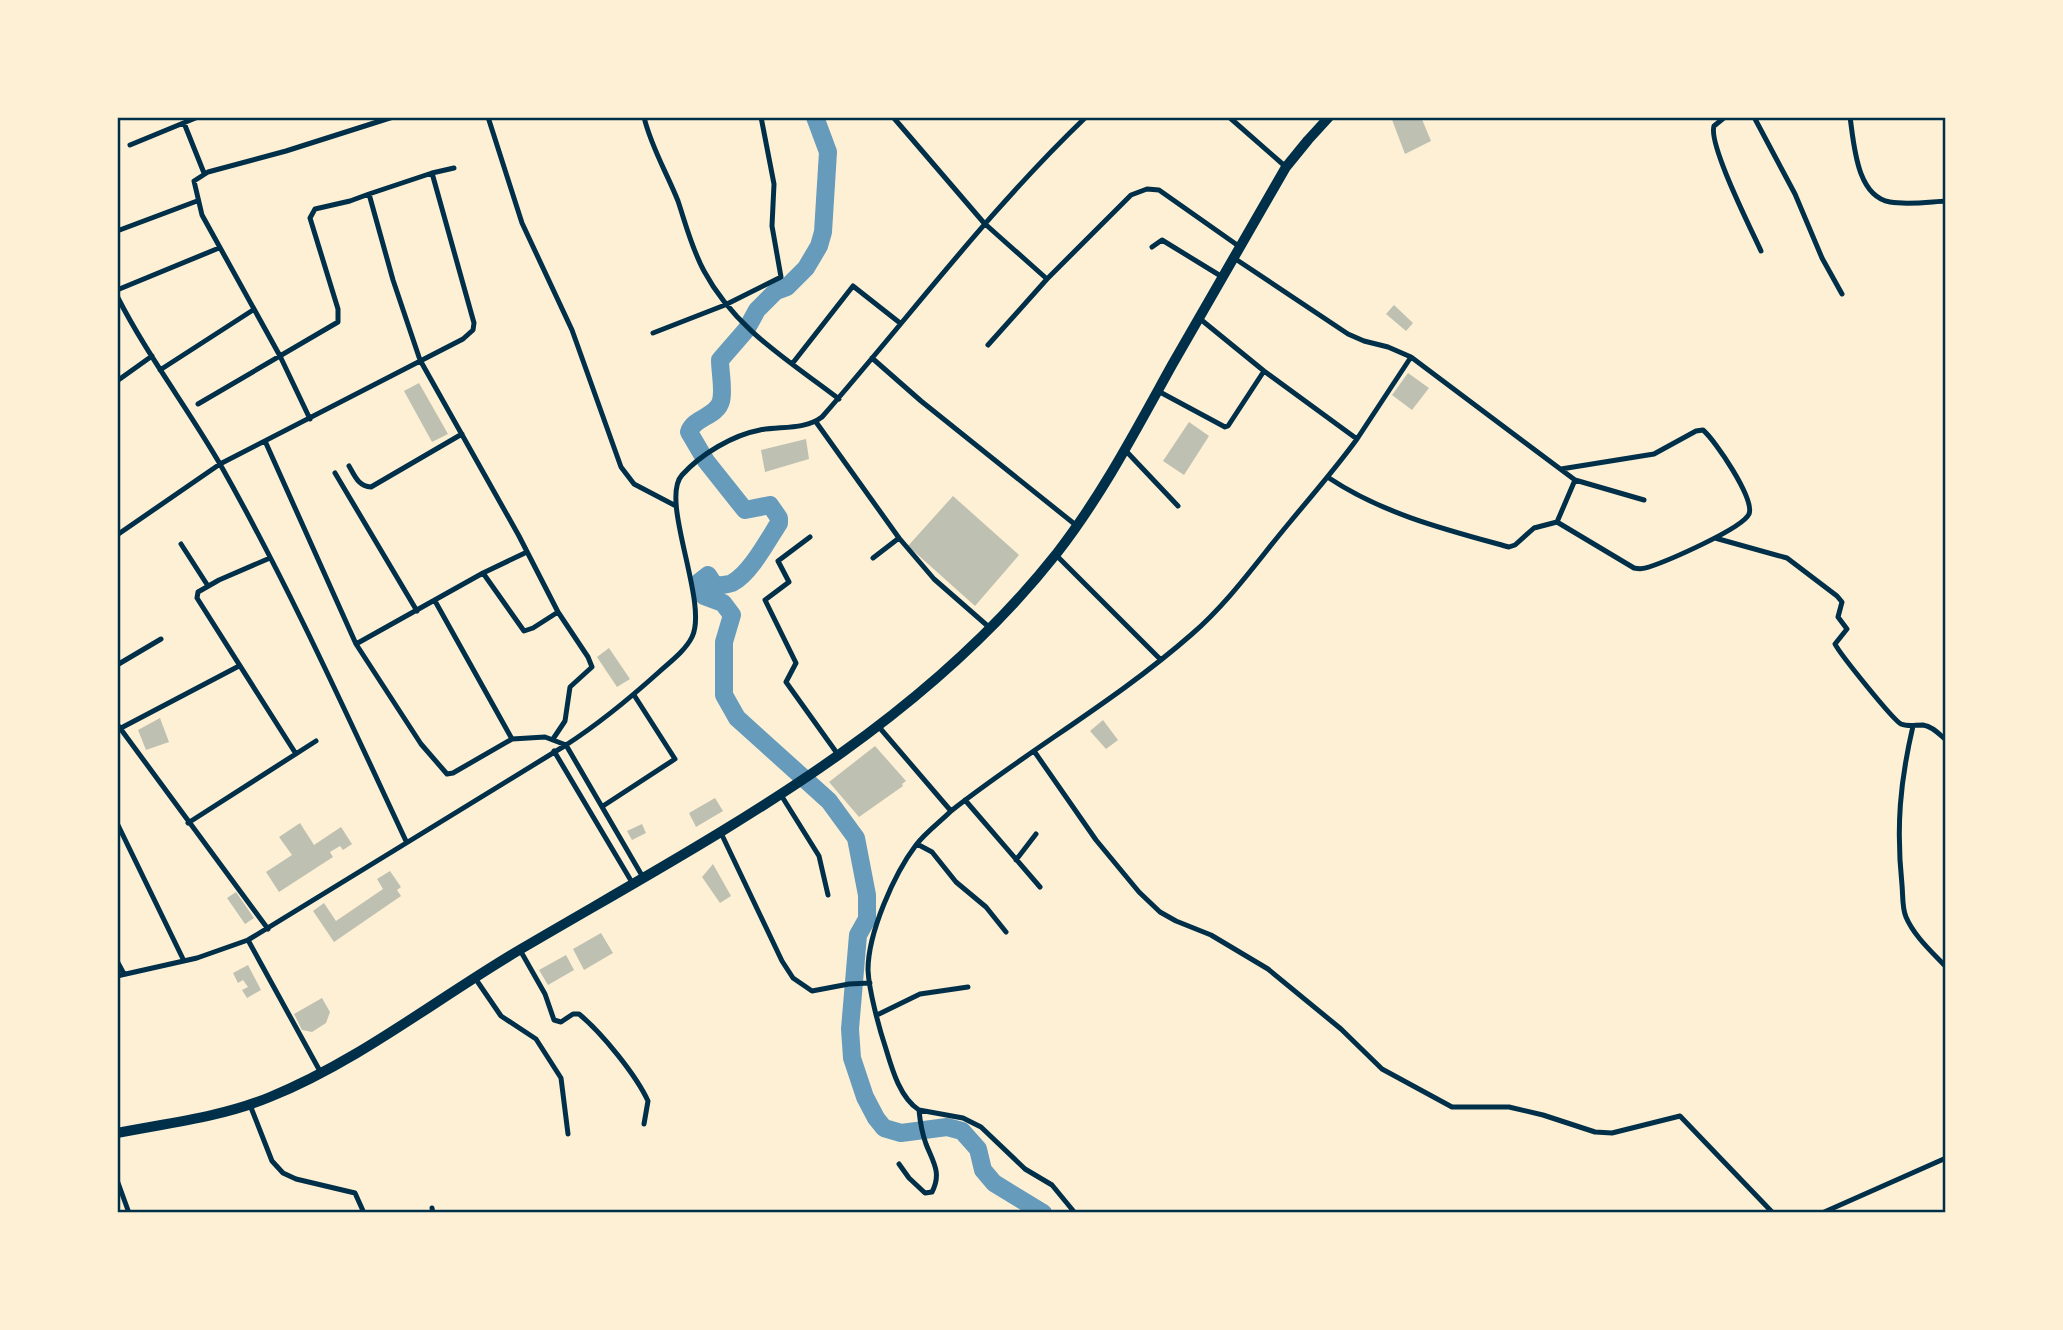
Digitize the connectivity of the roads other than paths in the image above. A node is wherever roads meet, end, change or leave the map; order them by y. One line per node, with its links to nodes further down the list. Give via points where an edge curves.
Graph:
1 (198, 117): 13 (street)
2 (393, 117): 17 (street)
3 (488, 117): 65 (street, via 522,223 572,330 621,467 634,484)
4 (644, 117): 34 (street, via 695,251)
5 (761, 117): 34 (street, via 774,184 772,226 782,275)
6 (893, 117): 22 (street)
7 (1086, 117): 22 (street)
8 (1228, 117): 15 (street)
9 (1329, 117): 15 (highway)
10 (1725, 117): 27 (street, via 1714,126 1713,134)
11 (1754, 117): 32 (street)
12 (1850, 117): 21 (street, via 1863,178 1874,193 1892,202)
13 (184, 123): 14 (street); 17 (street)
14 (130, 145)
15 (1286, 167): 25 (highway)
16 (454, 168): 18 (street)
17 (204, 173): 20 (street, via 194,181)
18 (432, 173): 19 (street); 44 (street, via 474,326 463,339)
19 (369, 194): 41 (street, via 310,214 339,318 334,326); 44 (street)
20 (197, 201): 23 (street); 26 (street)
21 (1946, 201)
22 (984, 223): 30 (street); 37 (street)
23 (117, 231)
24 (1152, 247): 29 (street, via 1162,240)
25 (1240, 247): 28 (highway); 30 (street, via 1159,190 1147,189 1131,195)
26 (219, 248): 31 (street); 35 (street)
27 (1761, 251)
28 (1234, 258): 29 (highway); 42 (street, via 1348,334)
29 (1224, 278): 36 (highway)
30 (1046, 279): 39 (street)
31 (117, 290)
32 (1842, 294)
33 (117, 296): 40 (street)
34 (725, 305): 38 (street); 45 (street, via 750,332)
35 (253, 310): 41 (street); 46 (street)
36 (1199, 318): 47 (street); 49 (highway)
37 (900, 323): 43 (street); 45 (street, via 853,286)
38 (653, 334)
39 (988, 345)
40 (152, 356): 46 (street); 48 (street)
41 (280, 356): 51 (street); 52 (street)
42 (1411, 357): 55 (street); 60 (street)
43 (872, 358): 50 (street); 68 (street)
44 (420, 360): 52 (street); 54 (street)
45 (792, 364): 50 (street)
46 (160, 370): 58 (street)
47 (1264, 371): 49 (street, via 1226,426); 55 (street)
48 (117, 381)
49 (1158, 391): 57 (highway)
50 (838, 399): 53 (street)
51 (198, 404)
52 (310, 419): 56 (street)
53 (816, 422): 65 (street, via 747,433 724,443 682,475); 71 (street)
54 (462, 434): 59 (street, via 371,487 357,481); 74 (street)
55 (1357, 439): 62 (street)
56 (265, 441): 58 (street); 85 (street)
57 (1126, 451): 66 (street); 68 (highway)
58 (220, 464): 69 (street); 76 (street)
59 (349, 466)
60 (1561, 469): 63 (street); 72 (street, via 1654,454 1703,430 1724,455 1750,508 1746,518)
61 (335, 473): 81 (street)
62 (1329, 478): 67 (street, via 1366,501 1509,547 1534,528); 86 (street, via 1225,602)
63 (1575, 480): 64 (street); 67 (street)
64 (1644, 499)
65 (676, 506): 89 (street, via 694,631 677,655)
66 (1178, 506)
67 (1557, 522): 72 (street, via 1640,569)
68 (1077, 526): 75 (highway)
69 (117, 535)
70 (810, 537): 101 (street, via 778,561 789,582 765,600 796,663 786,682)
71 (899, 538): 77 (street); 83 (street, via 934,579)
72 (1715, 538): 91 (street, via 1787,558 1837,596 1842,602 1838,617 1847,629 1836,647 1893,719)
73 (181, 544): 79 (street)
74 (527, 552): 78 (street); 82 (street)
75 (1056, 555): 83 (highway); 86 (street)
76 (270, 558): 79 (street); 110 (street)
77 (873, 558)
78 (483, 573): 80 (street); 82 (street, via 524,631)
79 (208, 586): 88 (street, via 197,597)
80 (435, 601): 81 (street); 93 (street)
81 (417, 611): 85 (street)
82 (558, 612): 94 (street, via 592,667 570,687 565,722)
83 (990, 628): 92 (highway, via 956,664)
84 (161, 639): 87 (street)
85 (356, 644): 93 (street, via 443,772 453,773)
86 (1161, 660): 98 (street)
87 (117, 665)
88 (239, 666): 90 (street); 100 (street)
89 (634, 695): 97 (street); 104 (street, via 675,759)
90 (119, 726): 107 (street)
91 (1913, 726): 95 (street, via 1925,725); 123 (street, via 1900,801 1898,851 1905,915)
92 (879, 727): 101 (highway); 105 (street)
93 (512, 739): 94 (street, via 538,736)
94 (555, 740): 97 (street); 99 (street)
95 (1946, 740)
96 (316, 741): 100 (street)
97 (566, 745): 99 (street); 104 (street)
98 (1034, 751): 103 (street); 141 (street, via 1096,840 1160,912 1268,969 1341,1028 1382,1069 1452,1107 1509,1107 1601,1134 1680,1116)
99 (554, 752): 110 (street); 114 (street)
100 (296, 754): 107 (street)
101 (839, 756): 102 (highway)
102 (781, 796): 108 (highway); 116 (street, via 819,856)
103 (965, 800): 105 (street); 112 (street)
104 (603, 806): 113 (street)
105 (951, 811): 111 (street)
106 (117, 823): 122 (street)
107 (188, 823): 117 (street)
108 (721, 833): 113 (highway); 126 (street, via 793,978 812,991)
109 (1036, 834): 112 (street)
110 (406, 841): 117 (street)
111 (917, 844): 118 (street, via 932,852); 126 (street, via 878,925 869,960)
112 (1016, 860): 115 (street)
113 (644, 878): 114 (highway)
114 (633, 885): 120 (highway)
115 (1040, 887)
116 (828, 895)
117 (268, 929): 119 (street)
118 (1006, 932)
119 (248, 940): 122 (street); 129 (street)
120 (520, 950): 125 (highway); 132 (street, via 554,1020 561,1022 579,1014 609,1044 634,1079 648,1101)
121 (117, 961): 124 (street)
122 (184, 961): 124 (street)
123 (1946, 967)
124 (120, 975)
125 (475, 978): 129 (highway); 134 (street, via 500,1016 536,1039 561,1078)
126 (870, 983): 128 (street)
127 (968, 987): 128 (street, via 920,994)
128 (877, 1015): 131 (street, via 898,1082)
129 (321, 1073): 130 (highway)
130 (250, 1105): 133 (highway); 139 (street, via 276,1167 296,1180 355,1193)
131 (919, 1110): 136 (street, via 938,1173 932,1192 916,1187); 140 (street, via 963,1118 981,1127 1025,1169 1052,1185)
132 (644, 1124)
133 (117, 1133)
134 (568, 1134)
135 (1946, 1158): 142 (street)
136 (899, 1164)
137 (117, 1180): 138 (street)
138 (129, 1213)
139 (364, 1213)
140 (1075, 1213)
141 (1773, 1213)
142 (1822, 1213)

